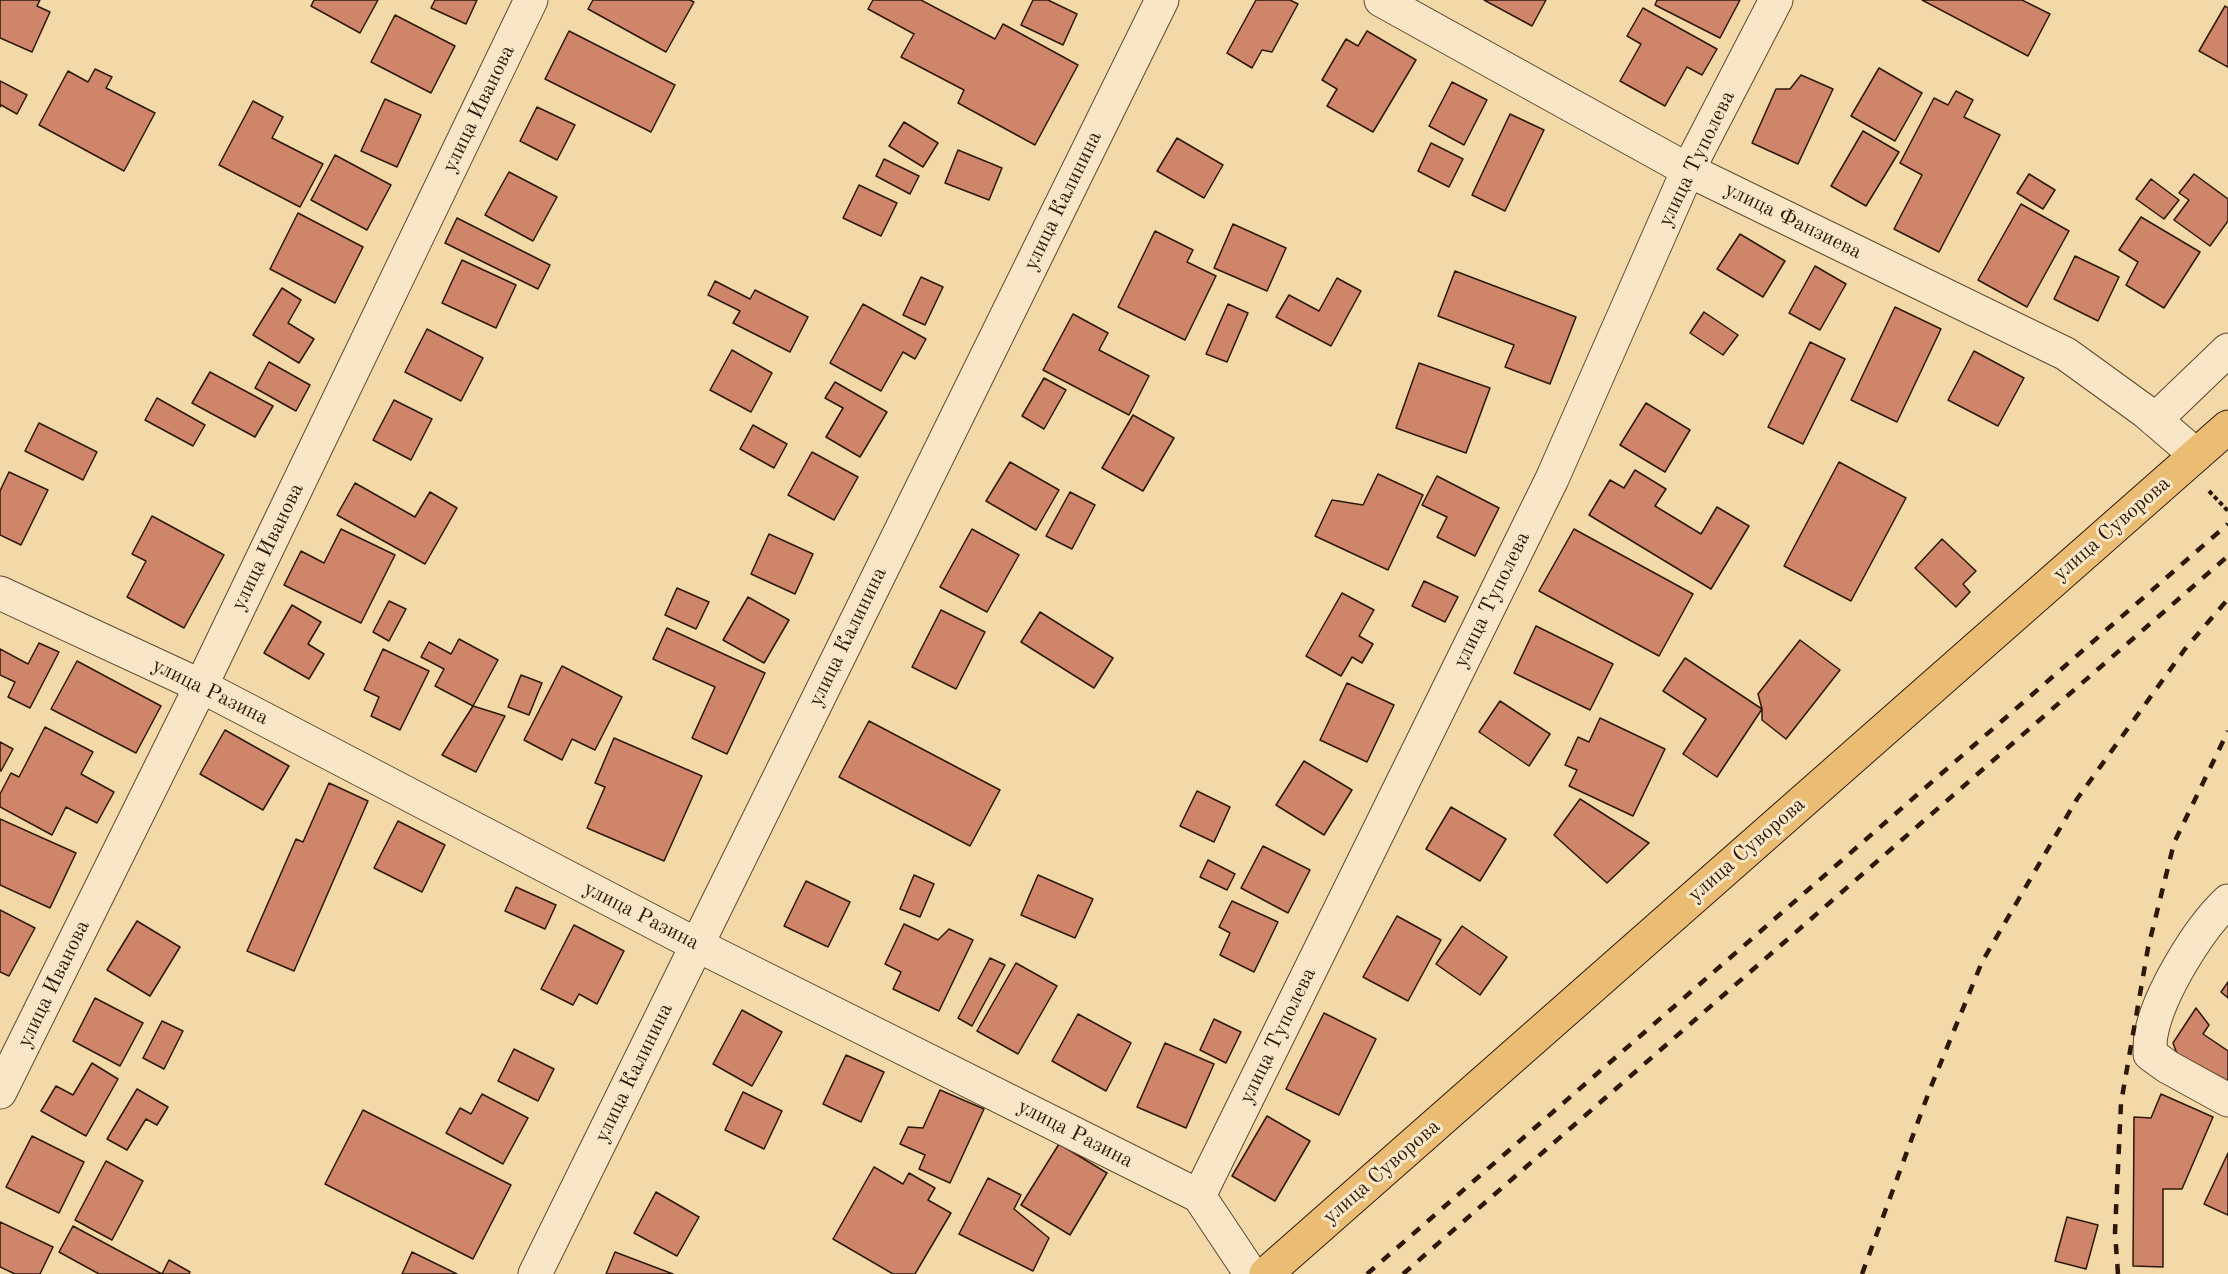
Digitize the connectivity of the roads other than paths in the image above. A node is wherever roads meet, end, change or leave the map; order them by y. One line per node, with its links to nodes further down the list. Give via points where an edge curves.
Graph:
1 (531, 0): 11 (street, улица Иванова)
2 (1162, 0): 13 (street, улица Калинина)
3 (1381, 0): 5 (street, улица Фанзиева)
4 (1776, 0): 5 (street, улица Туполева)
5 (1688, 170): 7 (street, улица Фанзиева, via 2066,354); 16 (street, улица Туполева, via 1552,479)
6 (2228, 350): 7 (street)
7 (2156, 420): 9 (street, улица Фанзиева)
8 (2228, 427): 9 (main road, улица Суворова)
9 (2196, 455): 19 (main road, улица Суворова)
10 (0, 593): 11 (street, улица Разина)
11 (201, 687): 13 (street, улица Разина); 14 (street, улица Иванова)
12 (2228, 901): 15 (street, via 2190,950 2165,993 2151,1036 2150,1054)
13 (697, 945): 16 (street, улица Разина); 17 (street, улица Калинина)
14 (0, 1092)
15 (2228, 1100)
16 (1199, 1196): 18 (street, улица Разина)
17 (535, 1274)
18 (1251, 1274)
19 (1266, 1274)

